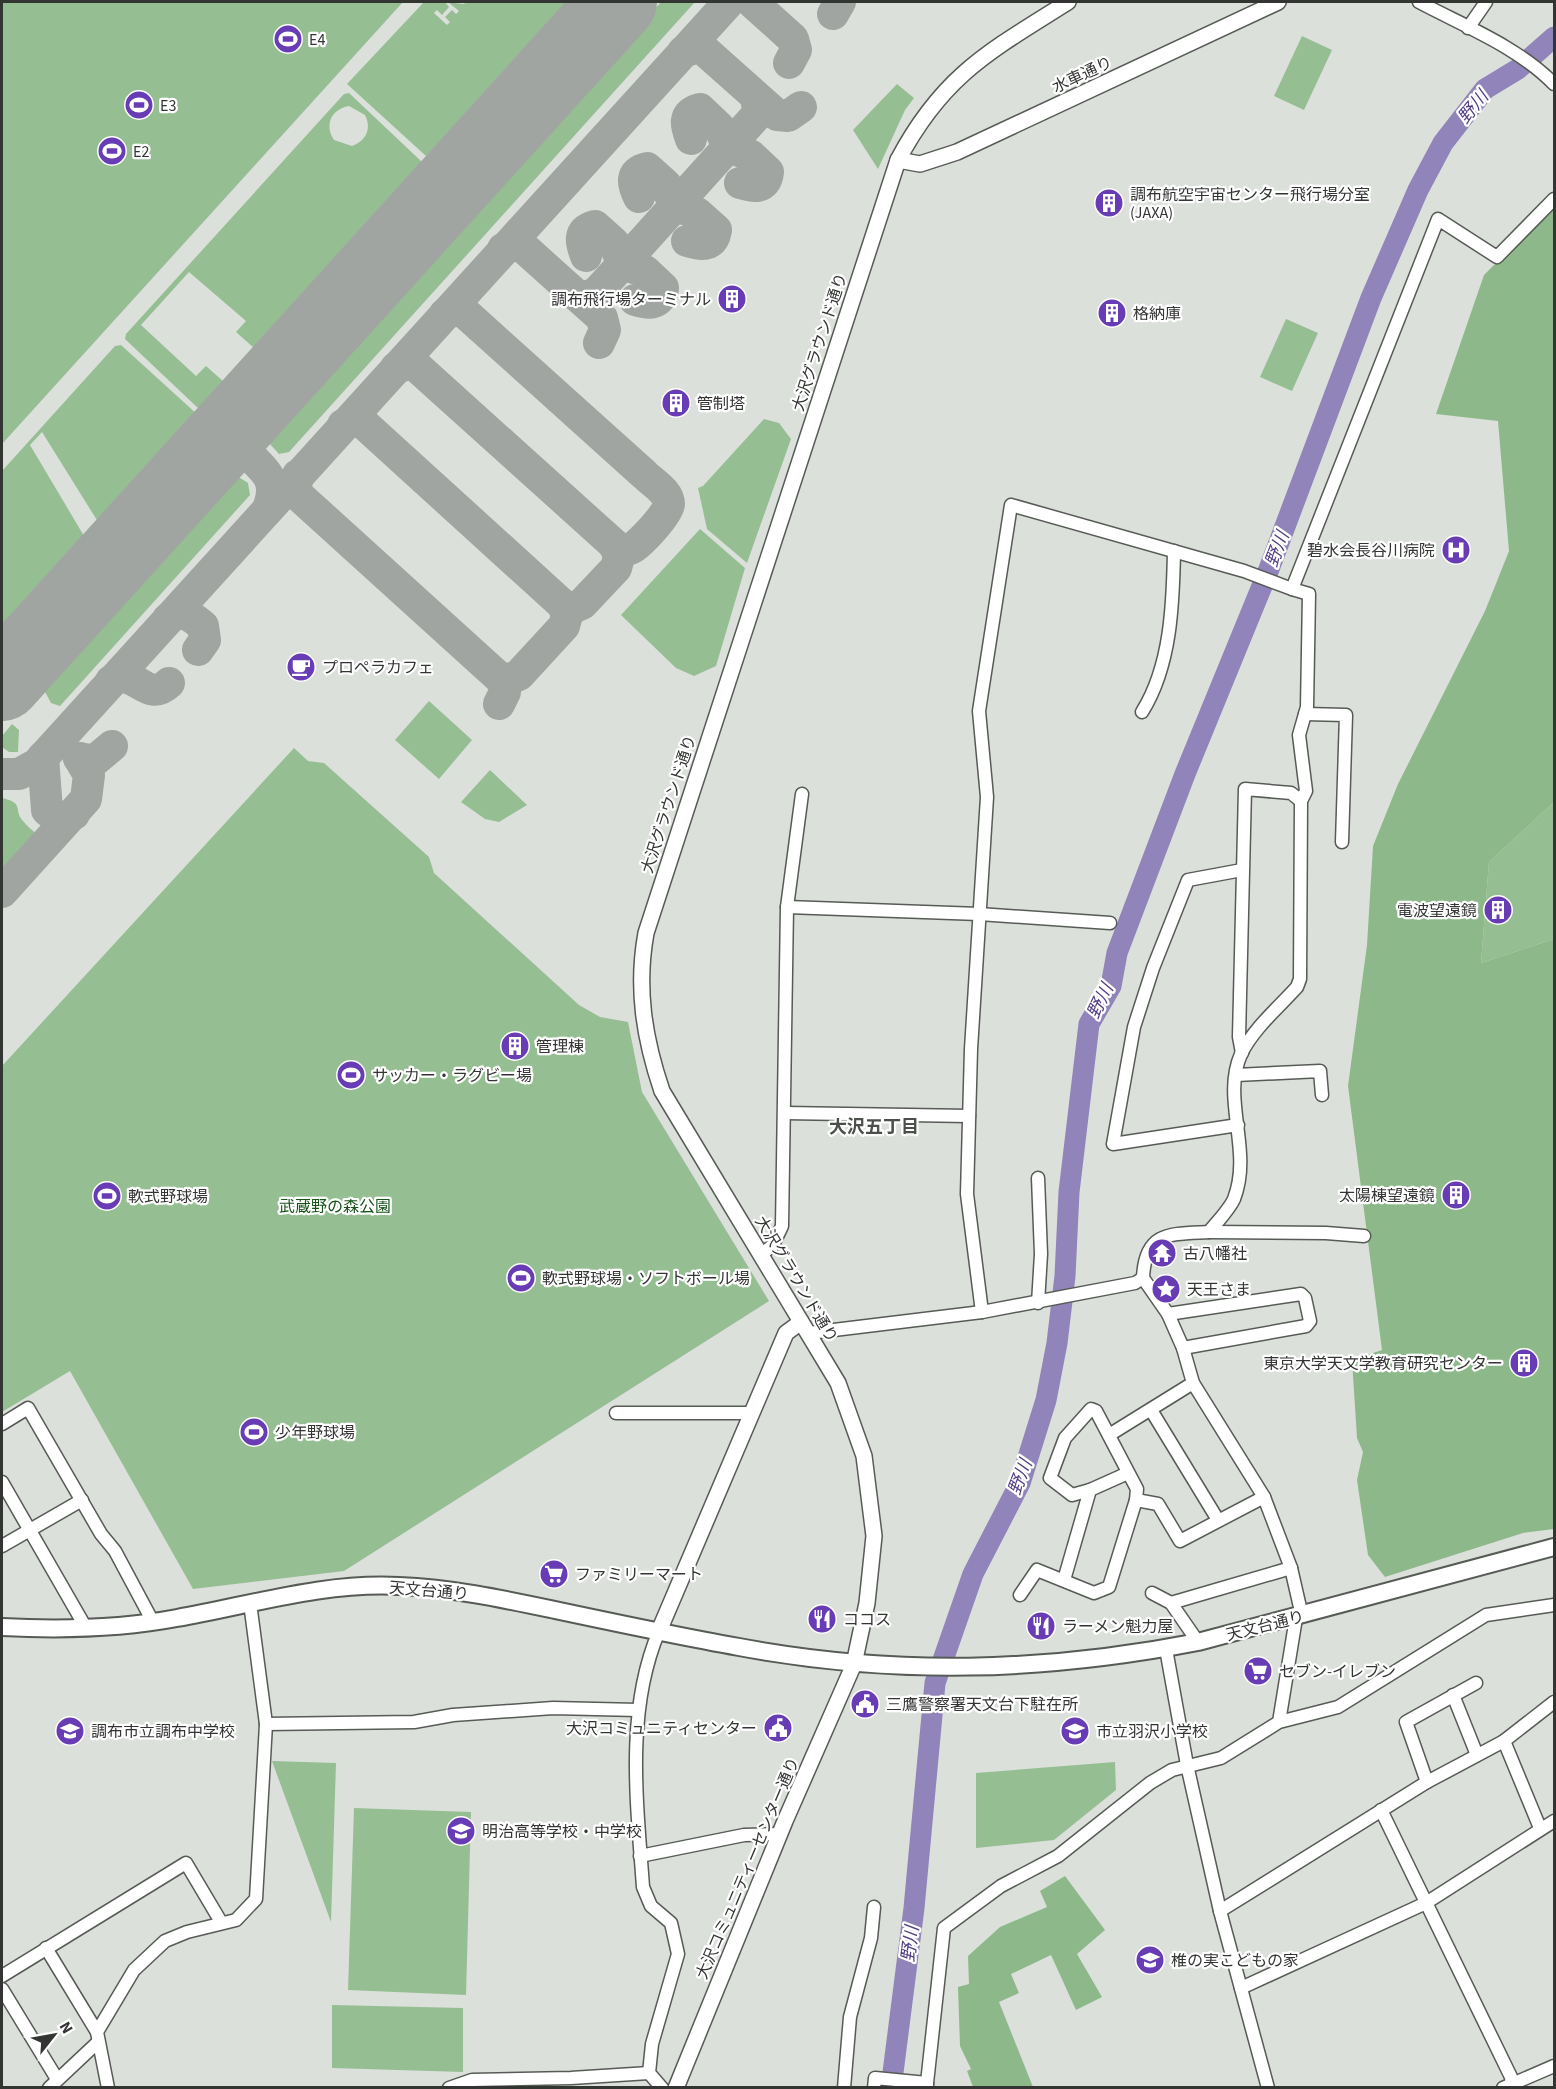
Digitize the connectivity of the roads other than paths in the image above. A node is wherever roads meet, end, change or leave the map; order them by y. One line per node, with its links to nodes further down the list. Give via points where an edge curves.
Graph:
1 (1068, 2): 7 (street, 大沢グラウンド通り, via 959,75 923,117)
2 (1278, 2): 7 (street, 水車通り, via 957,152 920,164)
3 (1419, 2): 5 (street)
4 (1486, 2): 5 (street)
5 (1468, 28): 6 (street)
6 (1554, 84)
7 (898, 160): 29 (street, 大沢グラウンド通り, via 673,843 643,947 641,1003 647,1042 662,1091)
8 (1554, 199): 10 (street, via 1497,257 1438,219)
9 (1174, 551): 10 (street); 11 (street, via 1173,609 1151,697); 18 (street, via 1011,505 979,711 987,797)
10 (1291, 589): 12 (street, via 1309,594)
11 (1142, 712)
12 (1305, 714): 14 (street, via 1299,735 1306,791); 15 (street, via 1346,715)
13 (802, 794): 17 (street)
14 (1301, 801): 16 (street, via 1292,793 1245,789); 20 (street, via 1300,979)
15 (1342, 842)
16 (1242, 870): 20 (street); 25 (street, via 1188,880 1134,1027 1113,1143)
17 (788, 907): 18 (street); 23 (street)
18 (979, 914): 19 (street); 24 (street)
19 (1110, 923)
20 (1242, 1053): 21 (street)
21 (1236, 1075): 22 (street, via 1320,1071); 25 (street)
22 (1322, 1095)
23 (784, 1113): 24 (street); 29 (street, via 783,1226)
24 (969, 1116): 32 (street, via 967,1194)
25 (1238, 1125): 27 (street, via 1240,1178 1233,1201)
26 (1038, 1178): 31 (street)
27 (1209, 1232): 28 (street); 30 (street, via 1167,1236 1153,1242 1147,1251)
28 (1364, 1236)
29 (761, 1255): 34 (street, 大沢グラウンド通り)
30 (1143, 1278): 31 (street, via 1135,1283); 33 (street)
31 (1038, 1303): 32 (street)
32 (982, 1312): 34 (street)
33 (1168, 1314): 35 (street); 35 (street, via 1301,1294 1305,1298 1310,1321 1306,1326)
34 (805, 1328): 39 (street, via 786,1334); 66 (street, 大沢グラウンド通り, via 846,1404 869,1479 874,1536 867,1603)
35 (1183, 1348): 36 (street)
36 (1193, 1383): 37 (street); 45 (street)
37 (1151, 1410): 41 (street); 48 (street)
38 (616, 1413): 39 (street)
39 (752, 1413): 63 (street)
40 (2, 1424): 46 (street, via 28,1408)
41 (1110, 1435): 42 (street); 44 (street, via 1091,1409 1065,1438 1050,1478 1072,1495)
42 (1128, 1473): 44 (street); 47 (street, via 1137,1489)
43 (2, 1482): 49 (street)
44 (1090, 1491): 53 (street)
45 (1264, 1497): 48 (street); 52 (street)
46 (82, 1500): 49 (street); 60 (street)
47 (1136, 1500): 48 (street, via 1158,1504 1180,1541); 53 (street, via 1109,1587 1094,1593)
48 (1218, 1520)
49 (29, 1530): 50 (street); 62 (street)
50 (2, 1546)
51 (1554, 1547): 59 (main road, 天文台通り)
52 (1291, 1568): 57 (street); 59 (street)
53 (1064, 1580): 55 (street, via 1037,1570)
54 (1152, 1593): 57 (street)
55 (1020, 1595)
56 (250, 1603): 60 (main road, 天文台通り); 63 (main road, 天文台通り, via 333,1588 423,1587 473,1593); 72 (street)
57 (1171, 1603): 64 (street)
58 (1554, 1605): 71 (street, via 1486,1615 1338,1707)
59 (1299, 1617): 64 (main road, 天文台通り); 71 (street)
60 (153, 1622): 62 (main road, 天文台通り)
61 (3, 1624): 62 (main road, 天文台通り)
62 (86, 1628)
63 (659, 1631): 66 (main road, 天文台通り); 70 (street, via 650,1653)
64 (1198, 1642): 65 (main road, 天文台通り)
65 (1166, 1648): 66 (main road, 天文台通り, via 970,1669); 75 (street)
66 (854, 1664): 80 (street, 大沢コミュニティーセンター通り)
67 (1476, 1683): 68 (street)
68 (1453, 1695): 74 (street); 76 (street, via 1406,1722)
69 (1554, 1702): 73 (street)
70 (638, 1710): 72 (street, via 553,1708 453,1715 414,1722); 81 (street)
71 (1279, 1722): 75 (street, via 1221,1758)
72 (266, 1724): 85 (street, via 256,1899 236,1920)
73 (1504, 1741): 74 (street); 79 (street)
74 (1477, 1755): 76 (street)
75 (1187, 1766): 84 (street); 95 (street, via 1150,1783 1058,1856 1001,1886 944,1928)
76 (1427, 1782): 77 (street)
77 (1381, 1810): 82 (street); 84 (street)
78 (1554, 1821): 79 (street)
79 (1540, 1828): 82 (street)
80 (780, 1834): 81 (street, via 744,1835); 100 (street, 大沢コミュニティーセンター通り)
81 (640, 1856): 92 (street, via 643,1887 651,1906 671,1923 678,1954 652,2044)
82 (1426, 1903): 88 (street); 96 (street, via 1511,2077)
83 (874, 1907): 101 (street, via 871,1938 850,2017)
84 (1220, 1911): 88 (street)
85 (221, 1922): 86 (street, via 186,1863); 90 (street, via 165,1941 134,1970)
86 (46, 1948): 87 (street); 90 (street)
87 (2, 1976)
88 (1241, 1988): 102 (street)
89 (2, 1989): 94 (street)
90 (98, 2037): 94 (street); 97 (street)
91 (1554, 2067): 96 (street)
92 (649, 2073): 98 (street, via 472,2080); 99 (street)
93 (877, 2083): 95 (street)
94 (53, 2084)
95 (926, 2085)
96 (1509, 2086)
97 (108, 2088)
98 (449, 2088)
99 (662, 2088)
100 (676, 2088)
101 (844, 2088)
102 (1268, 2088)

